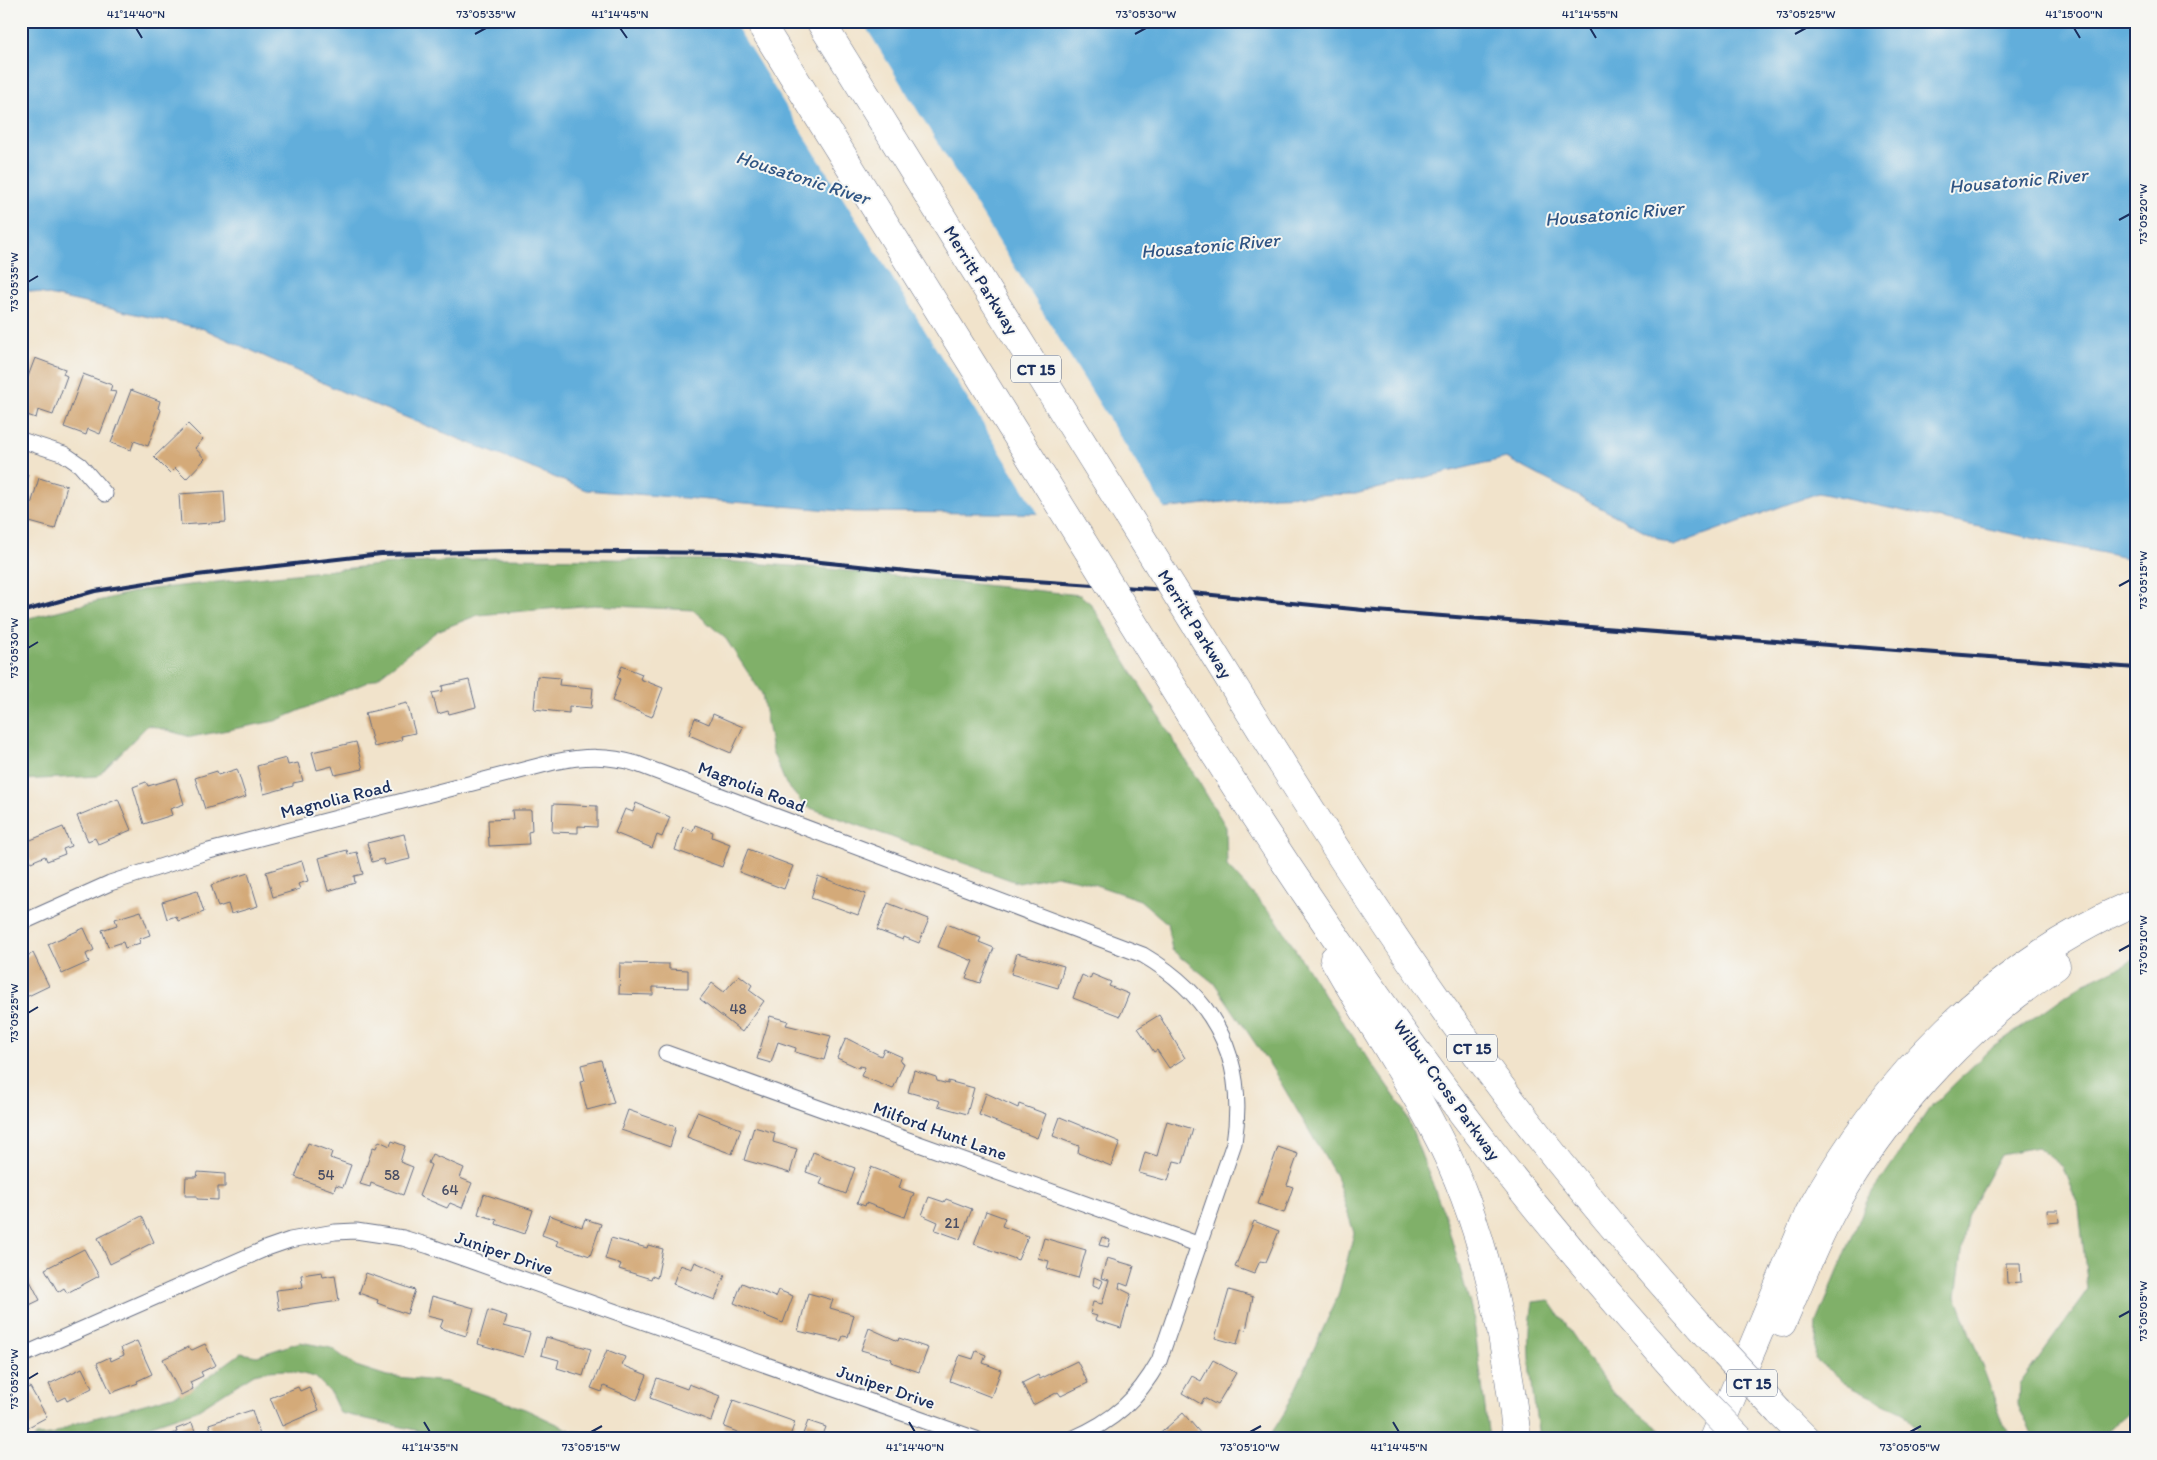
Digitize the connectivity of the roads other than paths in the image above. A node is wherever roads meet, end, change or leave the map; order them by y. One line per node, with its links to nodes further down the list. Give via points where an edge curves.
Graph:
1 (759, 21): 5 (highway, Wilbur Cross Parkway / CT 15, bridge)
2 (820, 21): 18 (highway, Merritt Parkway / CT 15, bridge, via 1379,916 1487,1069 1610,1225 1724,1354)
3 (21, 440): 4 (street, via 64,454 80,465)
4 (104, 494)
5 (1269, 839): 14 (highway, via 1355,998 1419,1101 1450,1162 1476,1231 1498,1312); 17 (highway, Wilbur Cross Parkway / CT 15, bridge, via 1414,1047 1493,1152 1576,1255)
6 (2136, 902): 15 (highway, via 2057,944 1997,985 1914,1063 1873,1112 1827,1178 1793,1245)
7 (2136, 922): 16 (highway, via 2066,960 2010,1001 1928,1076 1888,1124 1827,1222)
8 (21, 923): 10 (street, Magnolia Road, via 110,884 209,851 554,762 597,756 618,758 1143,955 1180,980 1199,1000 1222,1036 1236,1077 1238,1099 1234,1143)
9 (666, 1053): 10 (street, Milford Hunt Lane)
10 (1200, 1245): 13 (street, via 1159,1361 1146,1384 1113,1418)
11 (21, 1356): 12 (street, Juniper Drive, via 267,1248 313,1235 356,1231 403,1238 429,1246)
12 (976, 1439)
13 (1072, 1439)
14 (1517, 1439)
15 (1714, 1439)
16 (1734, 1439)
17 (1740, 1439)
18 (1806, 1439)

